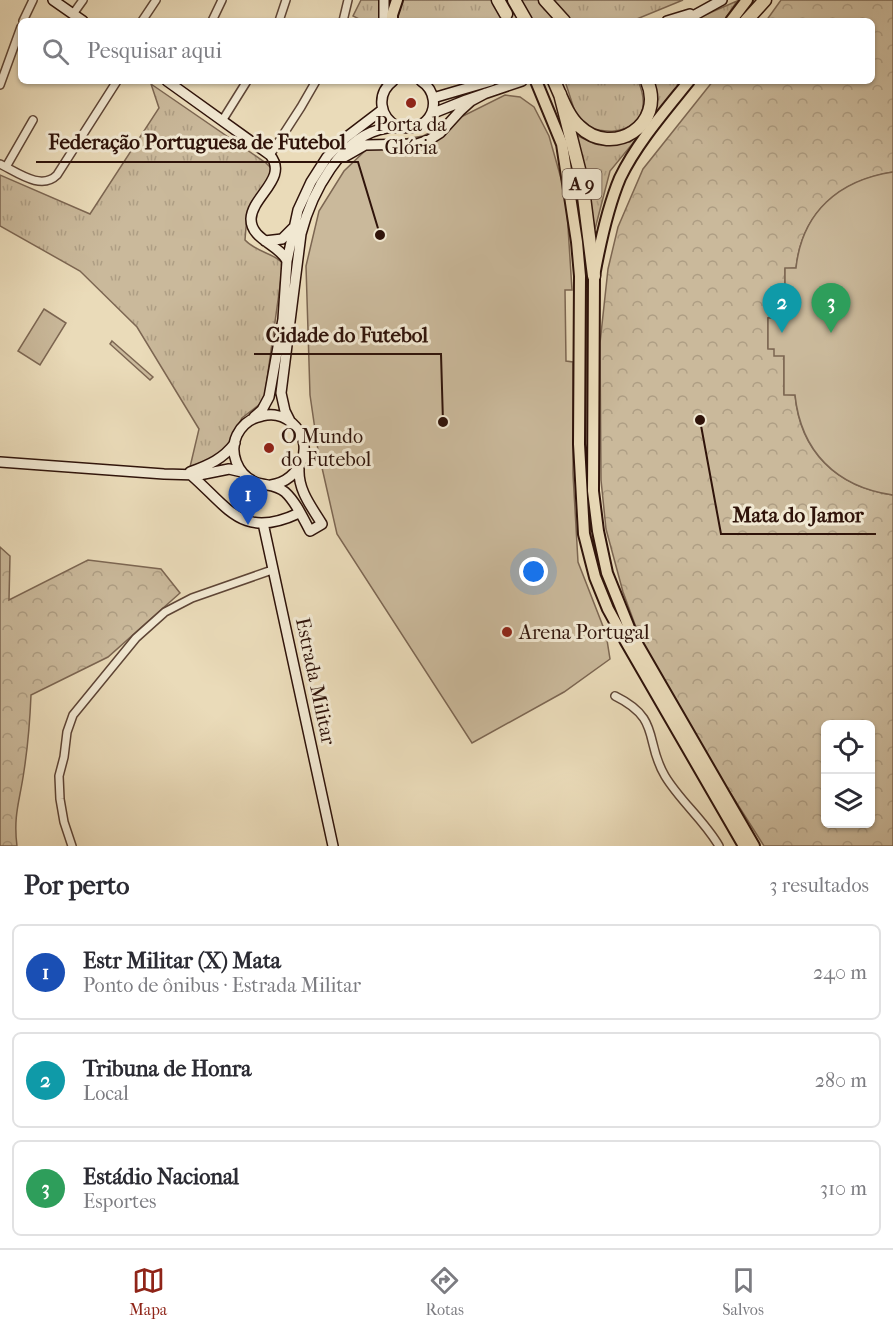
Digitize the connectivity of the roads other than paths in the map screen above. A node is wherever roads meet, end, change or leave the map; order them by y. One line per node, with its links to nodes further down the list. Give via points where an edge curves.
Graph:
1 (33, 0): 20 (street)
2 (53, 0): 18 (street)
3 (82, 0): 18 (street)
4 (156, 0): 22 (street)
5 (222, 0): 23 (street)
6 (286, 0): 24 (street)
7 (348, 0): 25 (street)
8 (384, 0): 26 (street)
9 (397, 0): 27 (main road)
10 (494, 0): 19 (main road)
11 (498, 0): 19 (highway)
12 (514, 0): 28 (highway)
13 (545, 0): 29 (highway)
14 (722, 0): 17 (street)
15 (747, 0): 32 (main road)
16 (765, 0): 33 (highway)
17 (704, 10): 30 (street); 31 (street)
18 (73, 14): 21 (street)
19 (507, 17)
20 (24, 18)
21 (79, 18)
22 (144, 18)
23 (213, 18)
24 (280, 18)
25 (344, 18)
26 (384, 18)
27 (392, 18)
28 (524, 18)
29 (561, 18)
30 (678, 18)
31 (689, 18)
32 (733, 18)
33 (749, 18)
34 (18, 35): 47 (street)
35 (115, 84): 58 (street, via 57,175 48,182)
36 (174, 84): 54 (street)
37 (245, 84): 54 (street)
38 (314, 84): 56 (street)
39 (390, 84): 51 (street, via 383,92)
40 (424, 84): 50 (street)
41 (481, 84): 50 (street)
42 (514, 84): 48 (street)
43 (537, 84): 80 (main road, A 9, via 562,144 577,242 579,444 584,534 595,577 625,640)
44 (555, 84): 49 (highway, A 9)
45 (647, 84): 49 (highway, via 651,94 649,110 642,124 629,136 613,140 595,138 578,126)
46 (687, 84): 62 (main road, via 621,177 611,202)
47 (0, 85)
48 (486, 93): 52 (street); 57 (street, via 471,101 429,140 365,146)
49 (560, 94): 62 (highway, A 9, via 582,181)
50 (433, 98): 52 (street)
51 (382, 110): 55 (street); 59 (street, via 344,139 318,168)
52 (431, 114): 55 (street, via 414,128)
53 (33, 120): 58 (street)
54 (222, 121): 56 (street)
55 (399, 128): 57 (street, via 370,134)
56 (270, 155): 60 (street, via 275,174 251,216 253,228)
57 (337, 161): 64 (street, via 318,188 302,234 281,393)
58 (3, 165)
59 (293, 228): 60 (street, via 282,239); 61 (street)
60 (265, 241): 61 (street, via 281,251)
61 (287, 261): 63 (street, via 283,319 269,397)
62 (594, 276): 81 (main road, via 593,491 607,573 632,635)
63 (253, 418): 64 (street, via 272,415); 65 (street, via 243,426)
64 (290, 421): 67 (street, via 304,443)
65 (235, 443): 69 (street, via 236,461); 70 (street, via 215,462)
66 (0, 462): 70 (street)
67 (299, 469): 71 (street, via 289,478); 73 (street, via 302,491 322,524 310,531)
68 (214, 472): 69 (street); 70 (street); 72 (street, via 208,481)
69 (242, 472): 71 (street, via 257,483)
70 (186, 475): 72 (street)
71 (270, 485): 73 (street, via 286,493)
72 (210, 494): 74 (street, via 234,515)
73 (300, 513): 74 (street)
74 (264, 523): 75 (street, Estrada Militar)
75 (272, 570): 77 (street, via 165,612 136,638 73,715 59,776 64,822); 78 (street, Estrada Militar)
76 (615, 696): 79 (street, via 646,719 664,775)
77 (72, 846)
78 (333, 846)
79 (719, 846)
80 (744, 846)
81 (754, 846)

